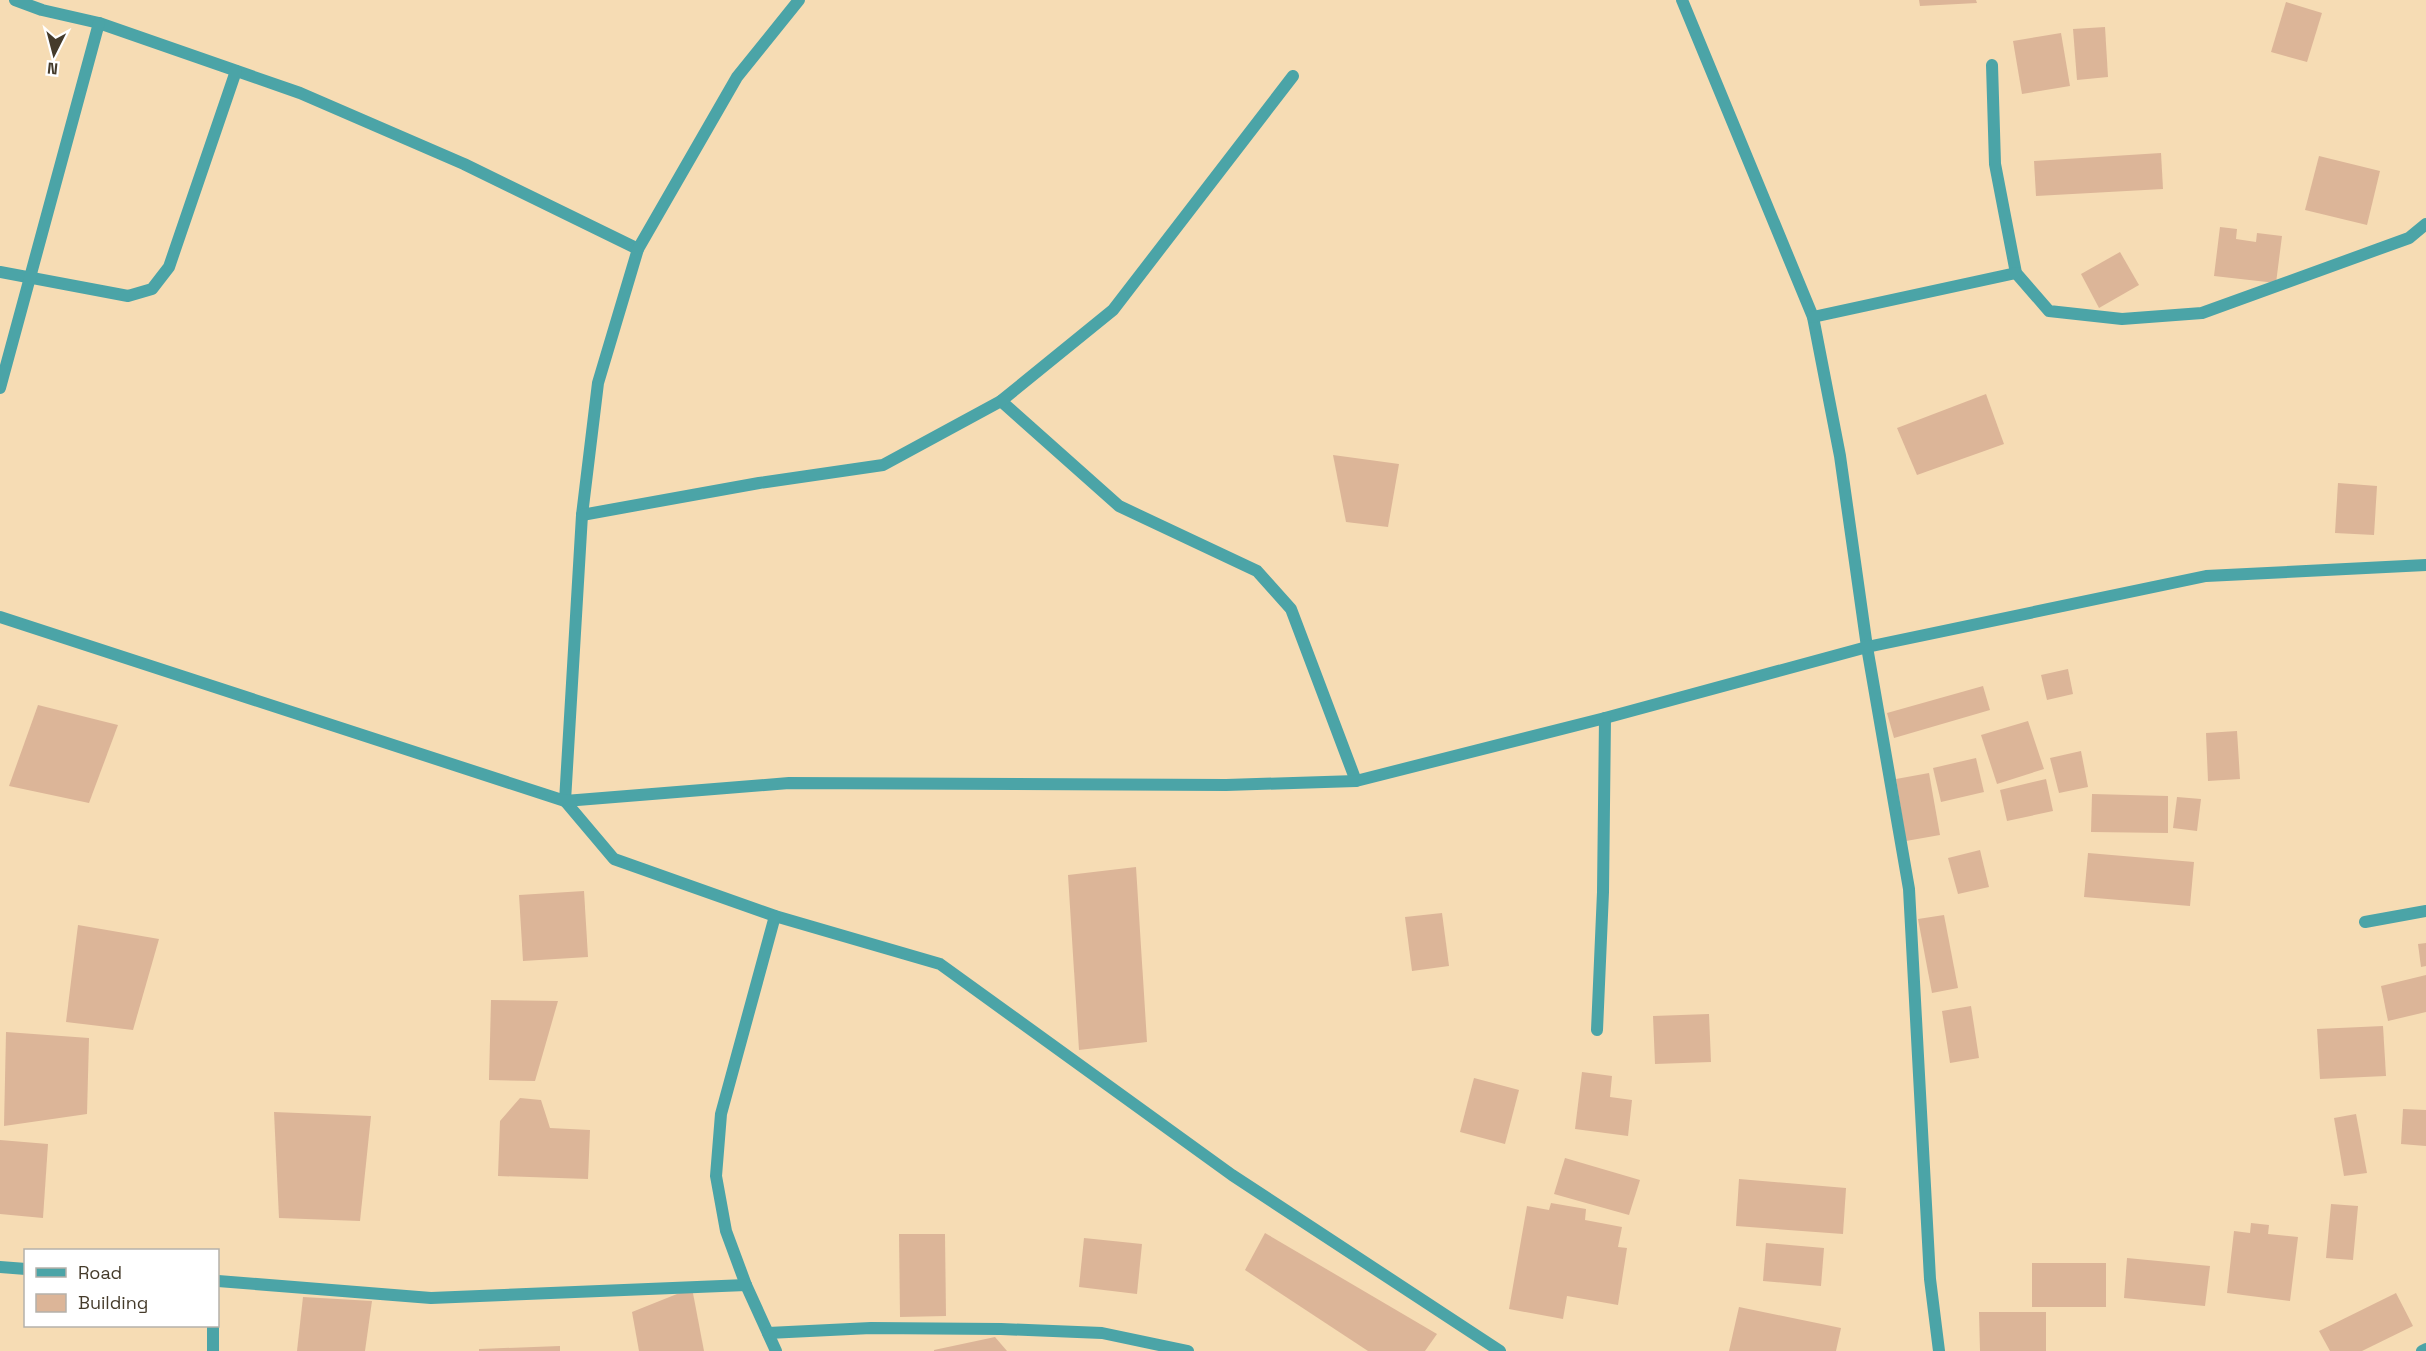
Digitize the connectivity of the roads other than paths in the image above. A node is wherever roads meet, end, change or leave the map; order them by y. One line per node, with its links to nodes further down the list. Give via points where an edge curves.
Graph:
1 (15, 0): 4 (street)
2 (800, 0): 9 (street, via 737,77)
3 (1682, 0): 13 (street)
4 (99, 23): 6 (street); 12 (street)
5 (1992, 65): 11 (street, via 1995,164)
6 (236, 71): 9 (street, via 300,93 464,164); 12 (street, via 169,267 152,289 128,296)
7 (1293, 76): 15 (street, via 1113,310)
8 (2426, 224): 11 (street, via 2409,238 2202,313 2122,319 2049,311)
9 (638, 249): 16 (street, via 598,383)
10 (0, 272): 12 (street)
11 (2016, 273): 13 (street)
12 (30, 278): 14 (street)
13 (1813, 317): 19 (street, via 1840,456)
14 (0, 388)
15 (1001, 401): 16 (street, via 883,465); 21 (street, via 1119,506 1257,571 1291,609)
16 (582, 515): 22 (street)
17 (2426, 565): 19 (street, via 2206,576)
18 (0, 617): 22 (street)
19 (1867, 647): 20 (street); 37 (street, via 1909,889 1930,1280)
20 (1605, 718): 21 (street); 26 (street)
21 (1356, 781): 22 (street, via 1226,786 789,783)
22 (565, 801): 24 (street, via 614,859)
23 (2426, 911): 25 (street)
24 (775, 916): 30 (street, via 721,1114 716,1176 726,1231); 36 (street, via 940,964 1232,1175)
25 (2364, 922)
26 (1598, 1030)
27 (0, 1267): 28 (street)
28 (24, 1269)
29 (219, 1281): 30 (street, via 431,1298)
30 (746, 1285): 32 (street)
31 (213, 1327): 33 (street)
32 (768, 1333): 34 (street); 35 (street, via 871,1328 1012,1329 1102,1334)
33 (213, 1351)
34 (776, 1351)
35 (1188, 1351)
36 (1500, 1351)
37 (1939, 1351)

